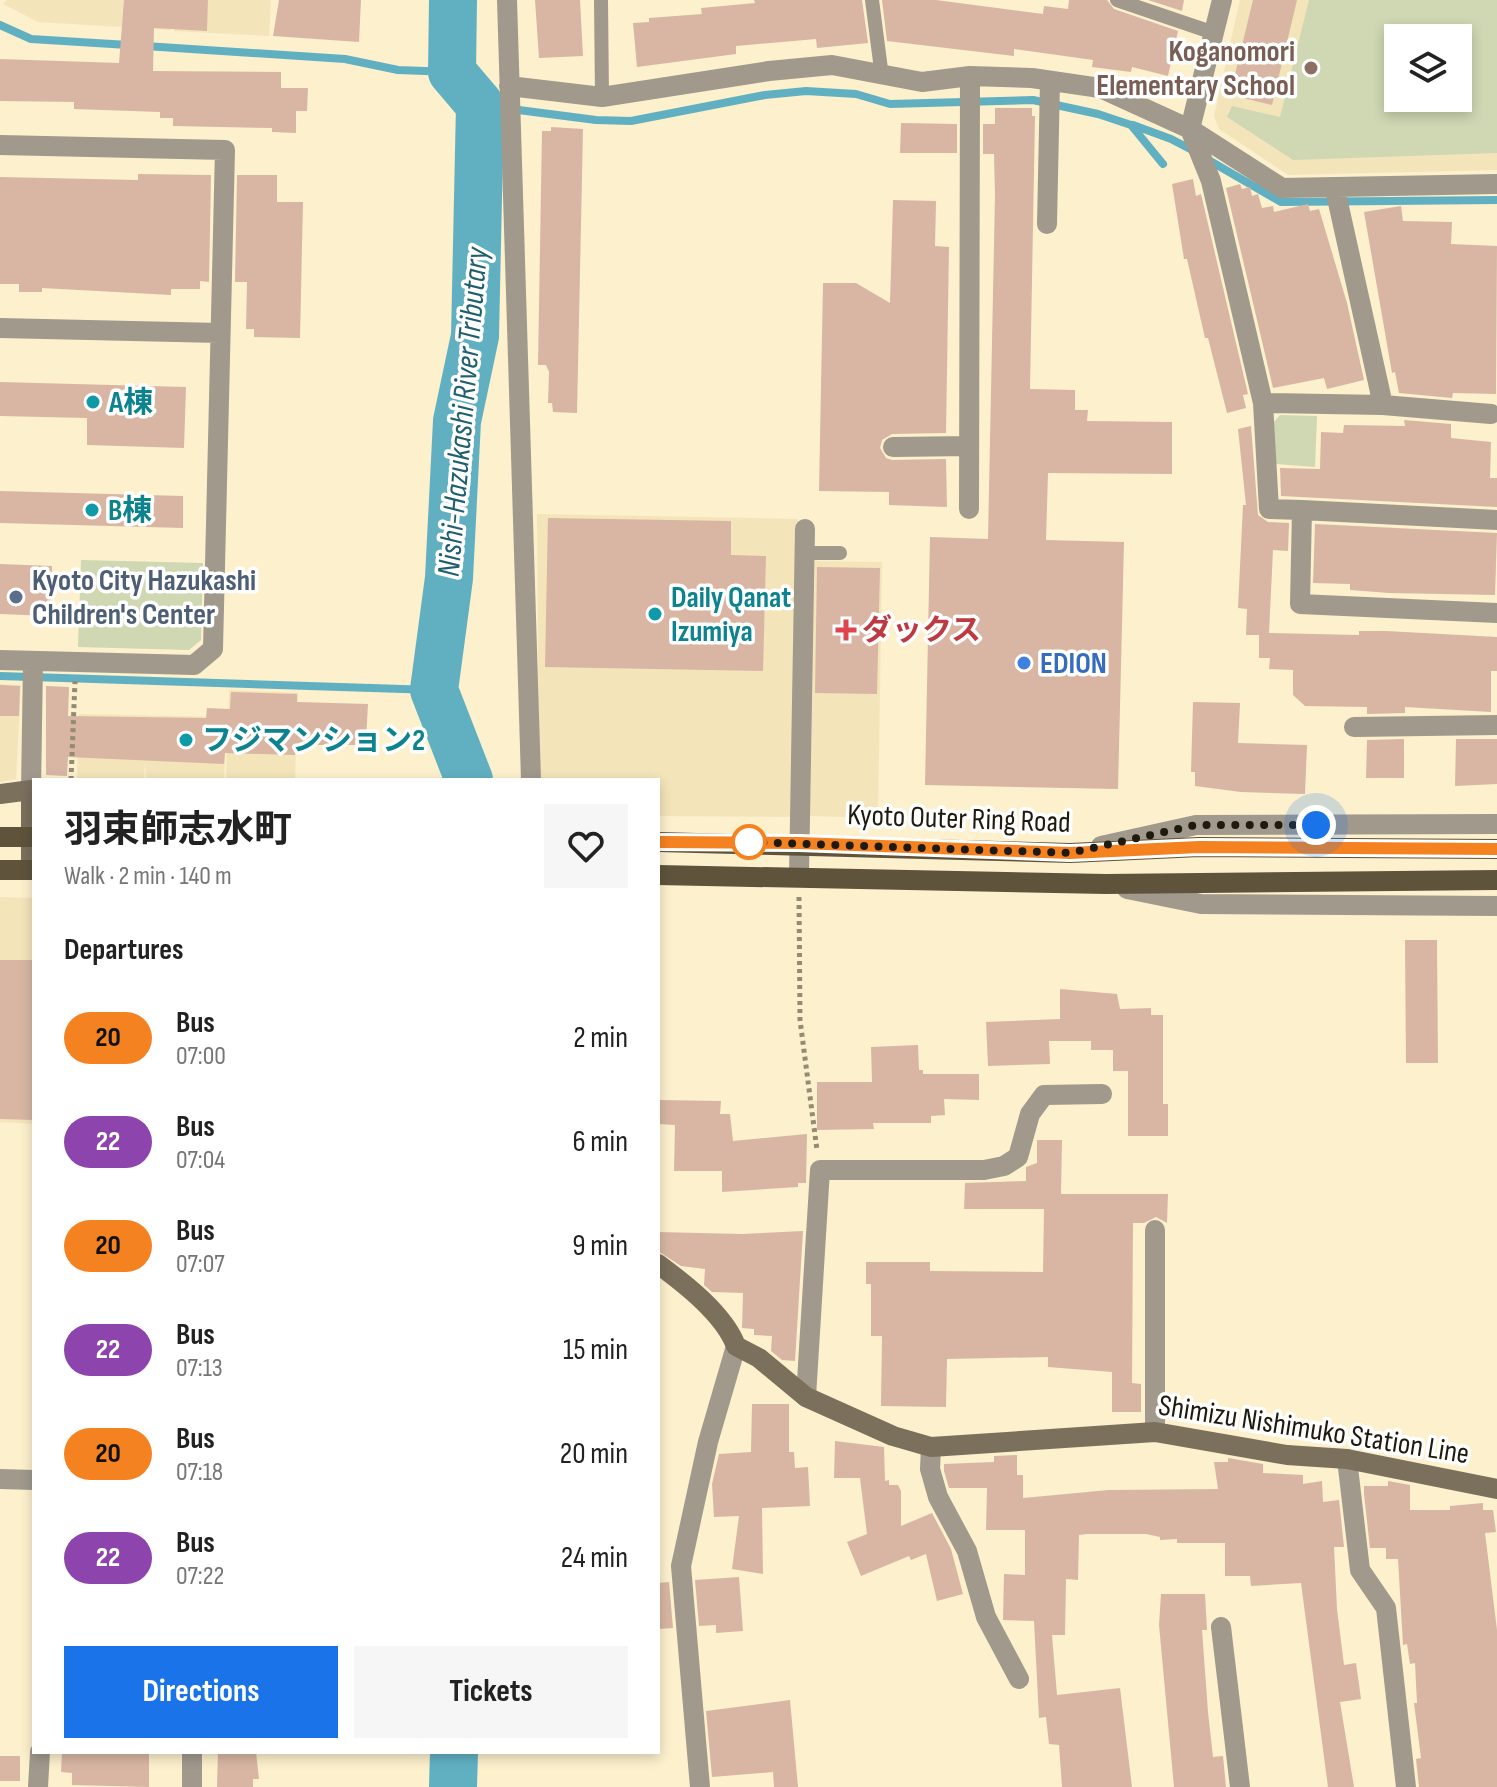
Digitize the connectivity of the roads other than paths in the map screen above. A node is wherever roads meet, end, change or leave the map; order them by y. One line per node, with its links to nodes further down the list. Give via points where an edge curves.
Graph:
1 (507, 0): 9 (street)
2 (601, 0): 11 (lane)
3 (872, 0): 7 (lane)
4 (1117, 0): 6 (lane)
5 (1222, 0): 6 (street)
6 (1214, 33): 12 (street)
7 (882, 77): 10 (street); 11 (street, via 832,65)
8 (1050, 87): 10 (street); 12 (street, via 1100,88); 16 (street)
9 (509, 90): 11 (street); 35 (street)
10 (971, 92): 22 (street)
11 (602, 97)
12 (1193, 138): 15 (street, via 1282,188); 19 (street, via 1206,168)
13 (0, 145): 18 (street, via 225,150)
14 (1497, 184): 15 (street)
15 (1337, 197): 20 (street)
16 (1047, 224)
17 (0, 328): 18 (street)
18 (220, 333): 32 (street, via 213,649 194,665)
19 (1263, 403): 20 (street); 25 (street, via 1269,509)
20 (1383, 405): 21 (street)
21 (1491, 414)
22 (969, 446): 23 (street); 24 (street)
23 (893, 447)
24 (969, 509)
25 (1302, 510): 26 (street); 30 (street, via 1300,604)
26 (1497, 520)
27 (805, 529): 28 (street)
28 (805, 553): 29 (lane); 43 (street)
29 (840, 553)
30 (1497, 613)
31 (0, 660): 32 (street)
32 (33, 664): 36 (street)
33 (1497, 725): 34 (street)
34 (1354, 727)
35 (531, 778)
36 (31, 790): 37 (main road); 38 (main road)
37 (0, 794)
38 (32, 814)
39 (1497, 824): 45 (street, via 1196,825)
40 (0, 837): 41 (main road)
41 (32, 837)
42 (660, 842): 43 (main road, Kyoto Outer Ring Road)
43 (799, 843): 45 (main road, Kyoto Outer Ring Road); 49 (street)
44 (1497, 849): 45 (main road, Kyoto Outer Ring Road, via 1199,847)
45 (1070, 853)
46 (0, 870): 47 (main road)
47 (32, 870)
48 (660, 875): 49 (main road, Kyoto Outer Ring Road)
49 (799, 876): 51 (main road, Kyoto Outer Ring Road)
50 (1497, 880): 51 (main road, Kyoto Outer Ring Road)
51 (1106, 884): 52 (street, via 1201,904)
52 (1497, 906)
53 (1102, 1094): 57 (street, via 1044,1095 1030,1114 1018,1157 1004,1166 820,1170)
54 (1155, 1230): 58 (street)
55 (660, 1266): 56 (main road, Shimizu Nishimuko Station Line, via 731,1332)
56 (736, 1346): 57 (main road, Shimizu Nishimuko Station Line); 70 (street, via 681,1566)
57 (806, 1397): 59 (main road, Shimizu Nishimuko Station Line)
58 (1155, 1432): 59 (main road, Shimizu Nishimuko Station Line); 60 (main road, Shimizu Nishimuko Station Line, via 1287,1455)
59 (931, 1447): 65 (street, via 930,1469 938,1497 967,1551 986,1617)
60 (1347, 1459): 63 (main road, Shimizu Nishimuko Station Line); 72 (street, via 1360,1570 1386,1608)
61 (0, 1479): 62 (street)
62 (32, 1480)
63 (1497, 1489)
64 (1221, 1627): 71 (street)
65 (1019, 1679)
66 (40, 1754): 68 (street)
67 (192, 1754): 69 (street)
68 (38, 1787)
69 (192, 1787)
70 (700, 1787)
71 (1240, 1787)
72 (1406, 1787)

